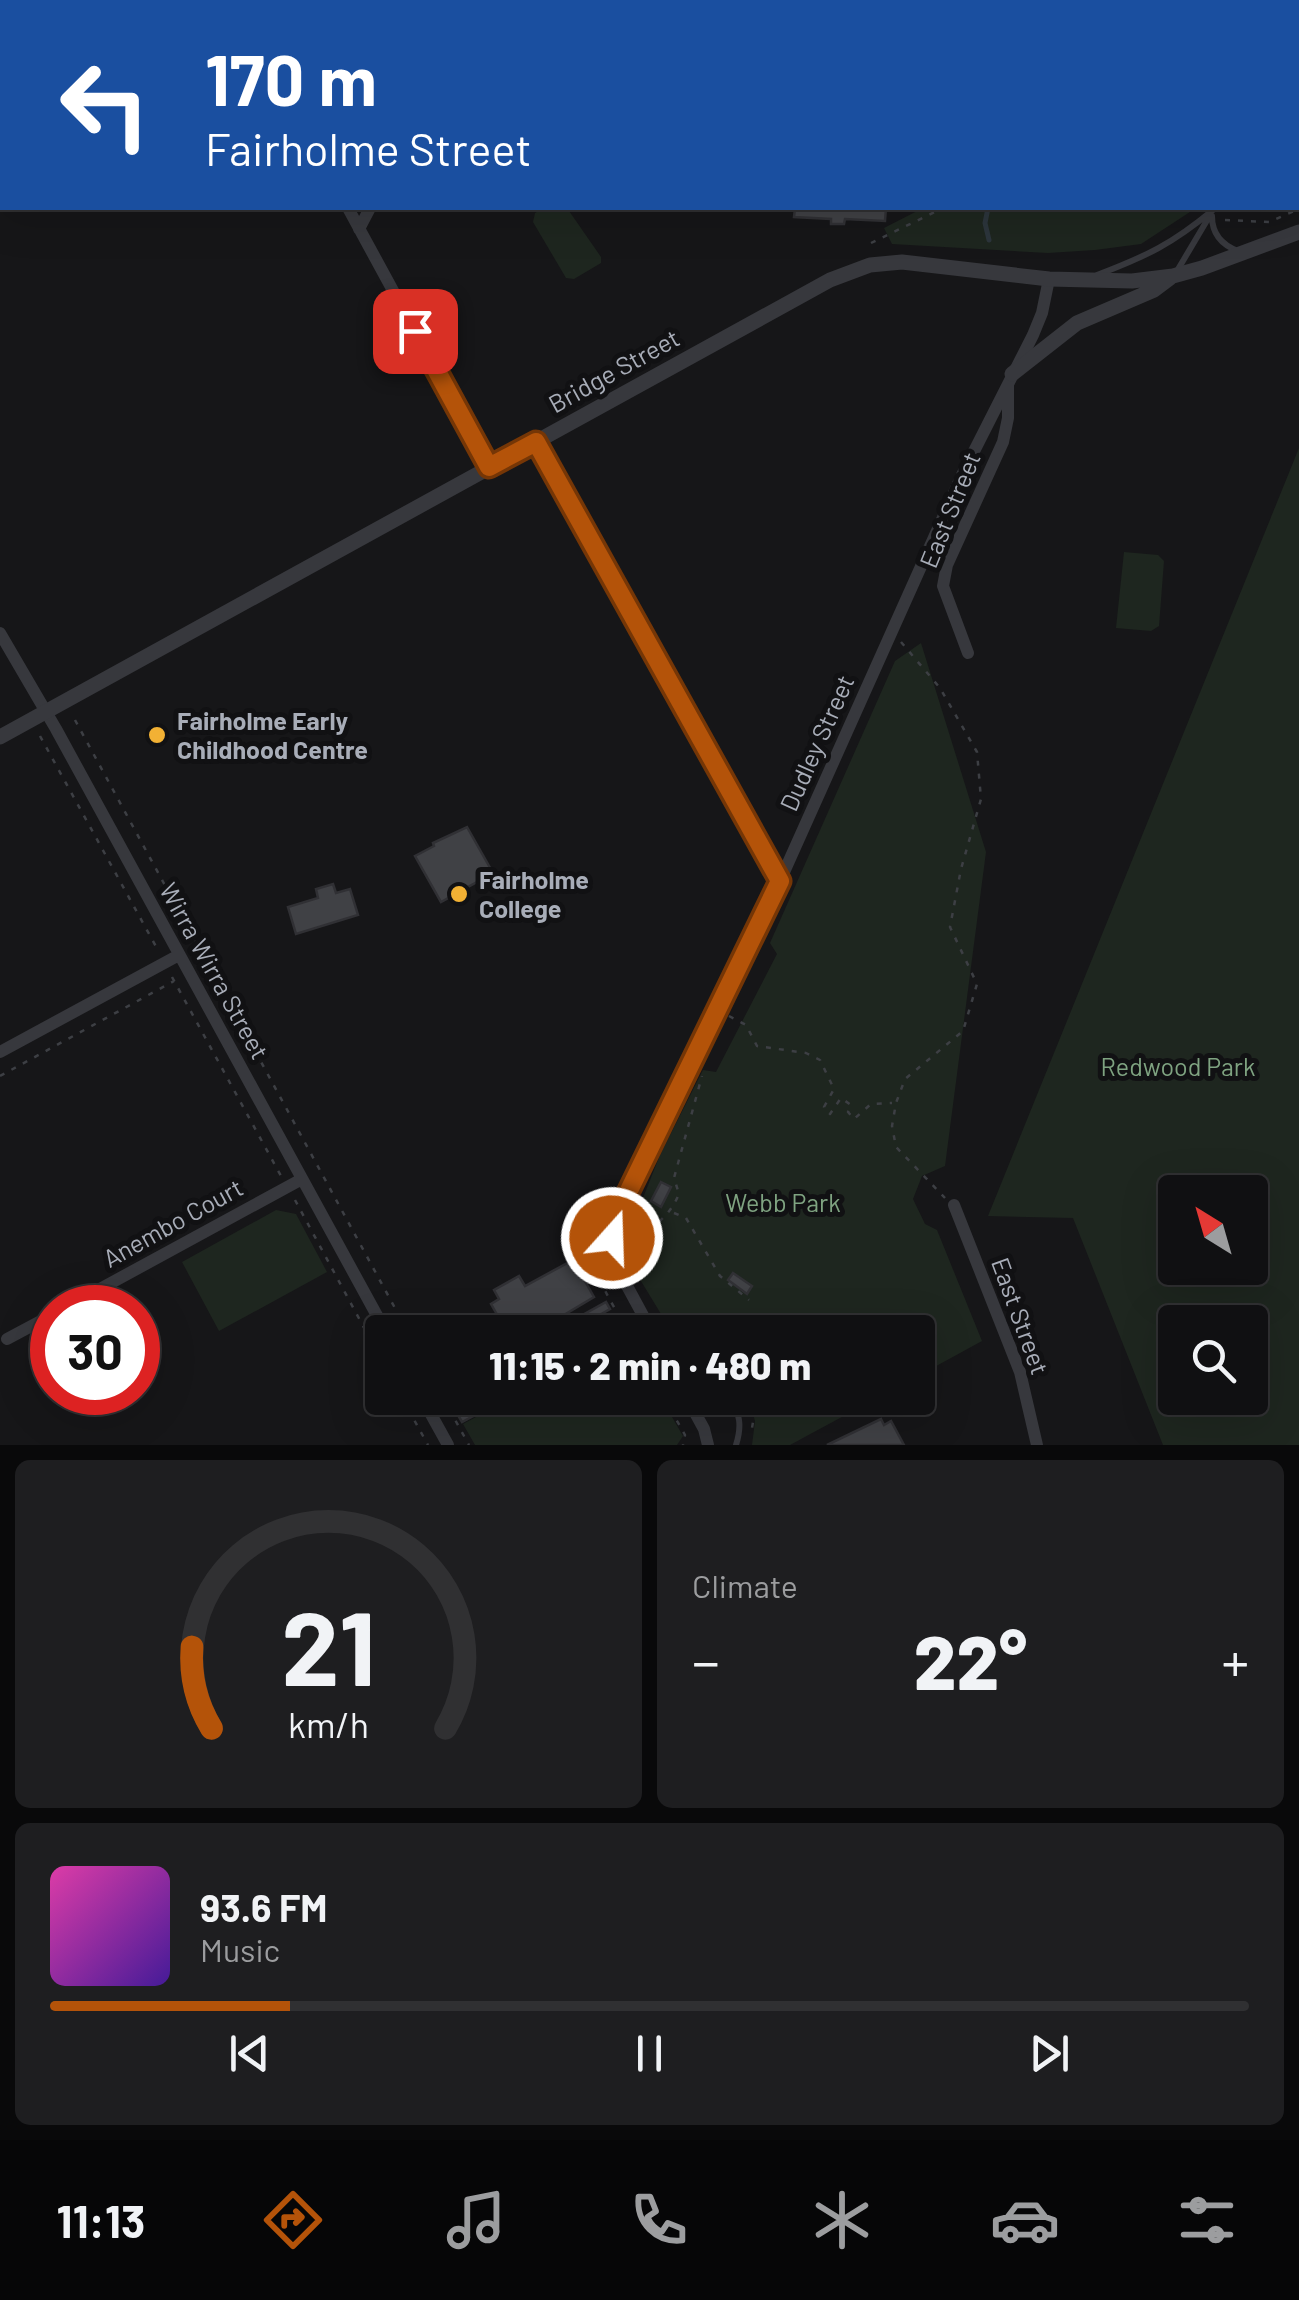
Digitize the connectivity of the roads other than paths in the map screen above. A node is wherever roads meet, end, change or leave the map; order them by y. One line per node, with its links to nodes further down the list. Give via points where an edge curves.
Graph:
1 (349, 210): 6 (street)
2 (369, 210): 6 (street)
3 (1213, 210): 9 (lane)
4 (1213, 210): 11 (lane, via 1148,256)
5 (1214, 210): 8 (lane, via 1223,244)
6 (360, 228): 14 (street)
7 (1299, 232): 8 (street, Bridge Street)
8 (1245, 254): 9 (street, Bridge Street)
9 (1174, 276): 11 (street, Bridge Street); 12 (street, via 1077,323)
10 (1050, 279): 11 (street, Bridge Street); 12 (street, Dudley Street, via 1042,313); 13 (street, Bridge Street, via 902,262 870,265 830,280)
11 (1082, 280)
12 (1010, 378): 16 (street, East Street, via 1003,442 943,586); 19 (street, Dudley Street)
13 (536, 442): 14 (street, Bridge Street); 19 (street)
14 (489, 467): 17 (street, Bridge Street)
15 (0, 633): 17 (street, Wirra Wirra Street)
16 (968, 652)
17 (46, 713): 18 (street, Bridge Street); 20 (street, Wirra Wirra Street)
18 (0, 737)
19 (780, 881): 26 (street, Dudley Street, via 619,1211 611,1250)
20 (179, 955): 21 (street); 22 (street, Wirra Wirra Street)
21 (0, 1052)
22 (302, 1179): 24 (street, Anembo Court); 25 (street, Wirra Wirra Street)
23 (954, 1205): 35 (street, East Street, via 1020,1372)
24 (108, 1285)
25 (377, 1315)
26 (642, 1315)
27 (30, 1326): 28 (street)
28 (7, 1339)
29 (431, 1415): 32 (street)
30 (696, 1415): 33 (street)
31 (740, 1415): 34 (lane)
32 (448, 1445)
33 (708, 1445)
34 (736, 1445)
35 (1037, 1445)

